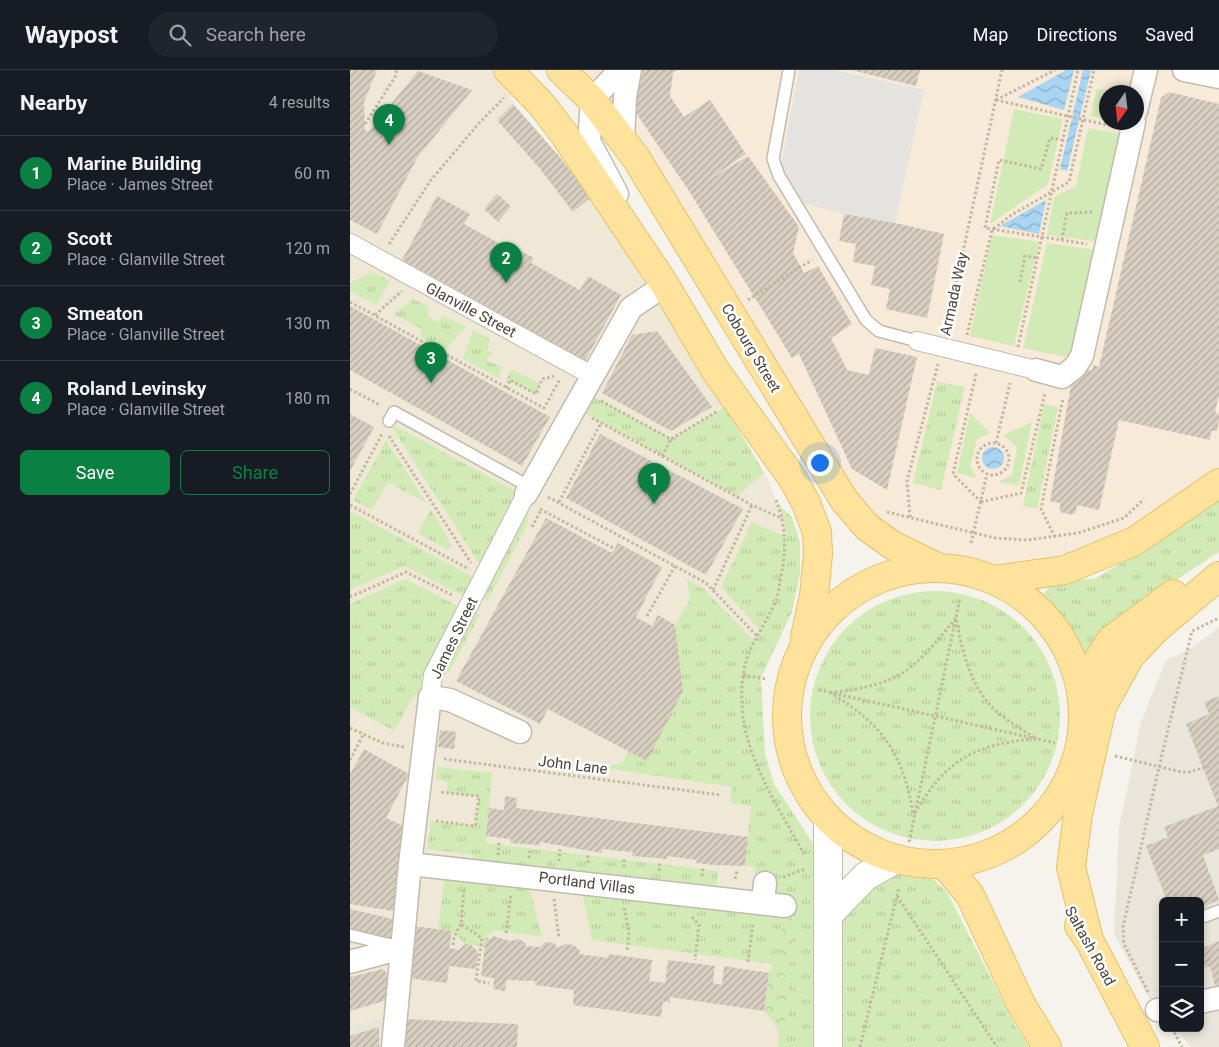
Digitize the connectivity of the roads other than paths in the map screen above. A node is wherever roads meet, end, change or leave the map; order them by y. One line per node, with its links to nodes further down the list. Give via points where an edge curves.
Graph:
1 (508, 70): 14 (main road, via 542,105 564,134)
2 (561, 70): 10 (main road, Cobourg Street)
3 (620, 70): 10 (street)
4 (630, 70): 12 (street)
5 (789, 70): 15 (lane, via 773,159 778,176 866,320 879,331)
6 (1146, 70): 9 (street)
7 (1184, 70): 8 (street)
8 (1219, 77)
9 (1142, 85)
10 (592, 100): 12 (main road, Cobourg Street); 14 (street, via 589,141)
11 (1132, 130): 16 (street, via 1082,356 1076,366 1062,377)
12 (623, 140): 21 (main road, Cobourg Street, via 844,500 867,527 892,545)
13 (350, 243): 17 (street, Glanville Street, via 415,280)
14 (665, 285): 17 (street, James Street, via 632,308); 25 (main road, via 715,370 793,479 817,532 814,596)
15 (917, 341): 16 (street)
16 (1036, 370)
17 (584, 392): 20 (street, James Street)
18 (391, 416): 20 (lane)
19 (1219, 483): 24 (main road, via 1135,541 1065,570)
20 (527, 491): 26 (street, James Street, via 433,675)
21 (937, 567): 24 (main road, via 976,573); 25 (main road, via 910,569 859,588 818,623)
22 (1219, 571): 27 (main road, via 1182,588 1111,640 1093,668)
23 (1219, 576): 39 (main road, via 1157,628 1130,656 1102,707 1078,814 1071,867)
24 (995, 580): 27 (main road, via 1018,592 1055,629 1069,651)
25 (803, 646): 30 (main road, via 787,697 787,732 798,775)
26 (430, 697): 28 (street, via 450,700); 32 (street, James Street)
27 (1083, 701): 29 (main road, via 1082,736)
28 (520, 732)
29 (1070, 778): 33 (main road, via 1040,822 1019,838 996,852); 39 (main road, Saltash Road, via 1059,850 1060,882 1067,910)
30 (828, 819): 31 (main road, via 871,850); 36 (street)
31 (902, 850): 33 (main road, via 918,863); 36 (street, via 866,876)
32 (410, 864): 34 (street, Portland Villas, via 676,894 761,896); 40 (street, James Street)
33 (944, 864): 48 (main road, via 970,894 1021,1004)
34 (785, 906)
35 (1219, 911): 37 (lane)
36 (828, 915): 47 (street)
37 (1204, 917)
38 (350, 935): 40 (lane)
39 (1089, 940): 44 (main road, Saltash Road)
40 (402, 948): 41 (street); 46 (street, James Street)
41 (350, 962)
42 (1219, 998): 43 (street)
43 (1204, 1001)
44 (1131, 1022): 45 (street); 49 (main road, Saltash Road)
45 (1161, 1041)
46 (393, 1047)
47 (828, 1047)
48 (1047, 1047)
49 (1144, 1047)

